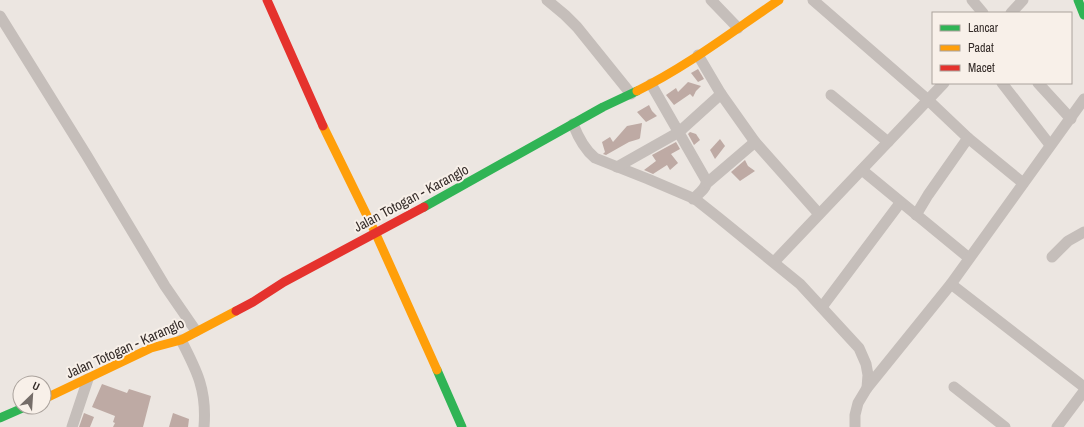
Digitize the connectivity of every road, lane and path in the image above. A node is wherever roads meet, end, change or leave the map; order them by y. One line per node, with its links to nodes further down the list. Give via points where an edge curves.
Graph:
1 (268, 0): 39 (main road, via 322,124)
2 (546, 0): 19 (street, via 577,27)
3 (711, 0): 13 (street)
4 (779, 0): 13 (main road, Jalan Totogan - Karanglo)
5 (813, 0): 23 (street)
6 (972, 0): 9 (street)
7 (1023, 0): 10 (street)
8 (1078, 0): 11 (main road)
9 (982, 12)
10 (1012, 12)
11 (1084, 15)
12 (0, 16): 46 (street, via 165,286)
13 (738, 28): 14 (main road, Jalan Totogan - Karanglo)
14 (698, 55): 15 (main road, Jalan Totogan - Karanglo); 20 (street)
15 (652, 84): 19 (main road, Jalan Totogan - Karanglo); 26 (street)
16 (943, 84): 23 (street)
17 (1004, 84): 30 (street)
18 (1039, 84): 24 (street)
19 (631, 94): 25 (main road, Jalan Totogan - Karanglo)
20 (721, 94): 26 (street); 28 (street)
21 (831, 95): 29 (street)
22 (1084, 99): 24 (street)
23 (928, 100): 27 (street); 29 (street)
24 (1071, 119): 30 (street)
25 (573, 124): 31 (street, via 581,143 590,154); 39 (main road, Jalan Totogan - Karanglo)
26 (679, 132): 31 (street); 33 (street)
27 (968, 138): 34 (street); 38 (street)
28 (755, 142): 33 (street); 37 (street)
29 (888, 142): 32 (street)
30 (1050, 145): 34 (street)
31 (617, 167): 35 (street)
32 (862, 170): 36 (street); 37 (street)
33 (707, 183): 35 (street)
34 (1023, 183): 42 (street)
35 (693, 199): 43 (street)
36 (900, 203): 38 (street); 45 (street)
37 (820, 214): 43 (street)
38 (916, 215): 42 (street)
39 (375, 232): 46 (main road, Jalan Totogan - Karanglo); 56 (main road)
40 (1084, 232): 41 (street, via 1068,241)
41 (1052, 257)
42 (969, 258): 44 (street)
43 (774, 262): 45 (street)
44 (951, 284): 49 (street); 50 (street)
45 (822, 307): 49 (street, via 859,348 866,364)
46 (189, 335): 47 (main road, Jalan Totogan - Karanglo, via 151,348); 55 (street, via 202,388)
47 (88, 379): 51 (main road, Jalan Totogan - Karanglo); 54 (street)
48 (954, 387): 58 (street)
49 (868, 388): 57 (street, via 858,403)
50 (1084, 389): 59 (street)
51 (52, 395)
52 (12, 413): 53 (main road)
53 (0, 418)
54 (72, 427)
55 (204, 427)
56 (462, 427)
57 (855, 427)
58 (1005, 427)
59 (1057, 427)

